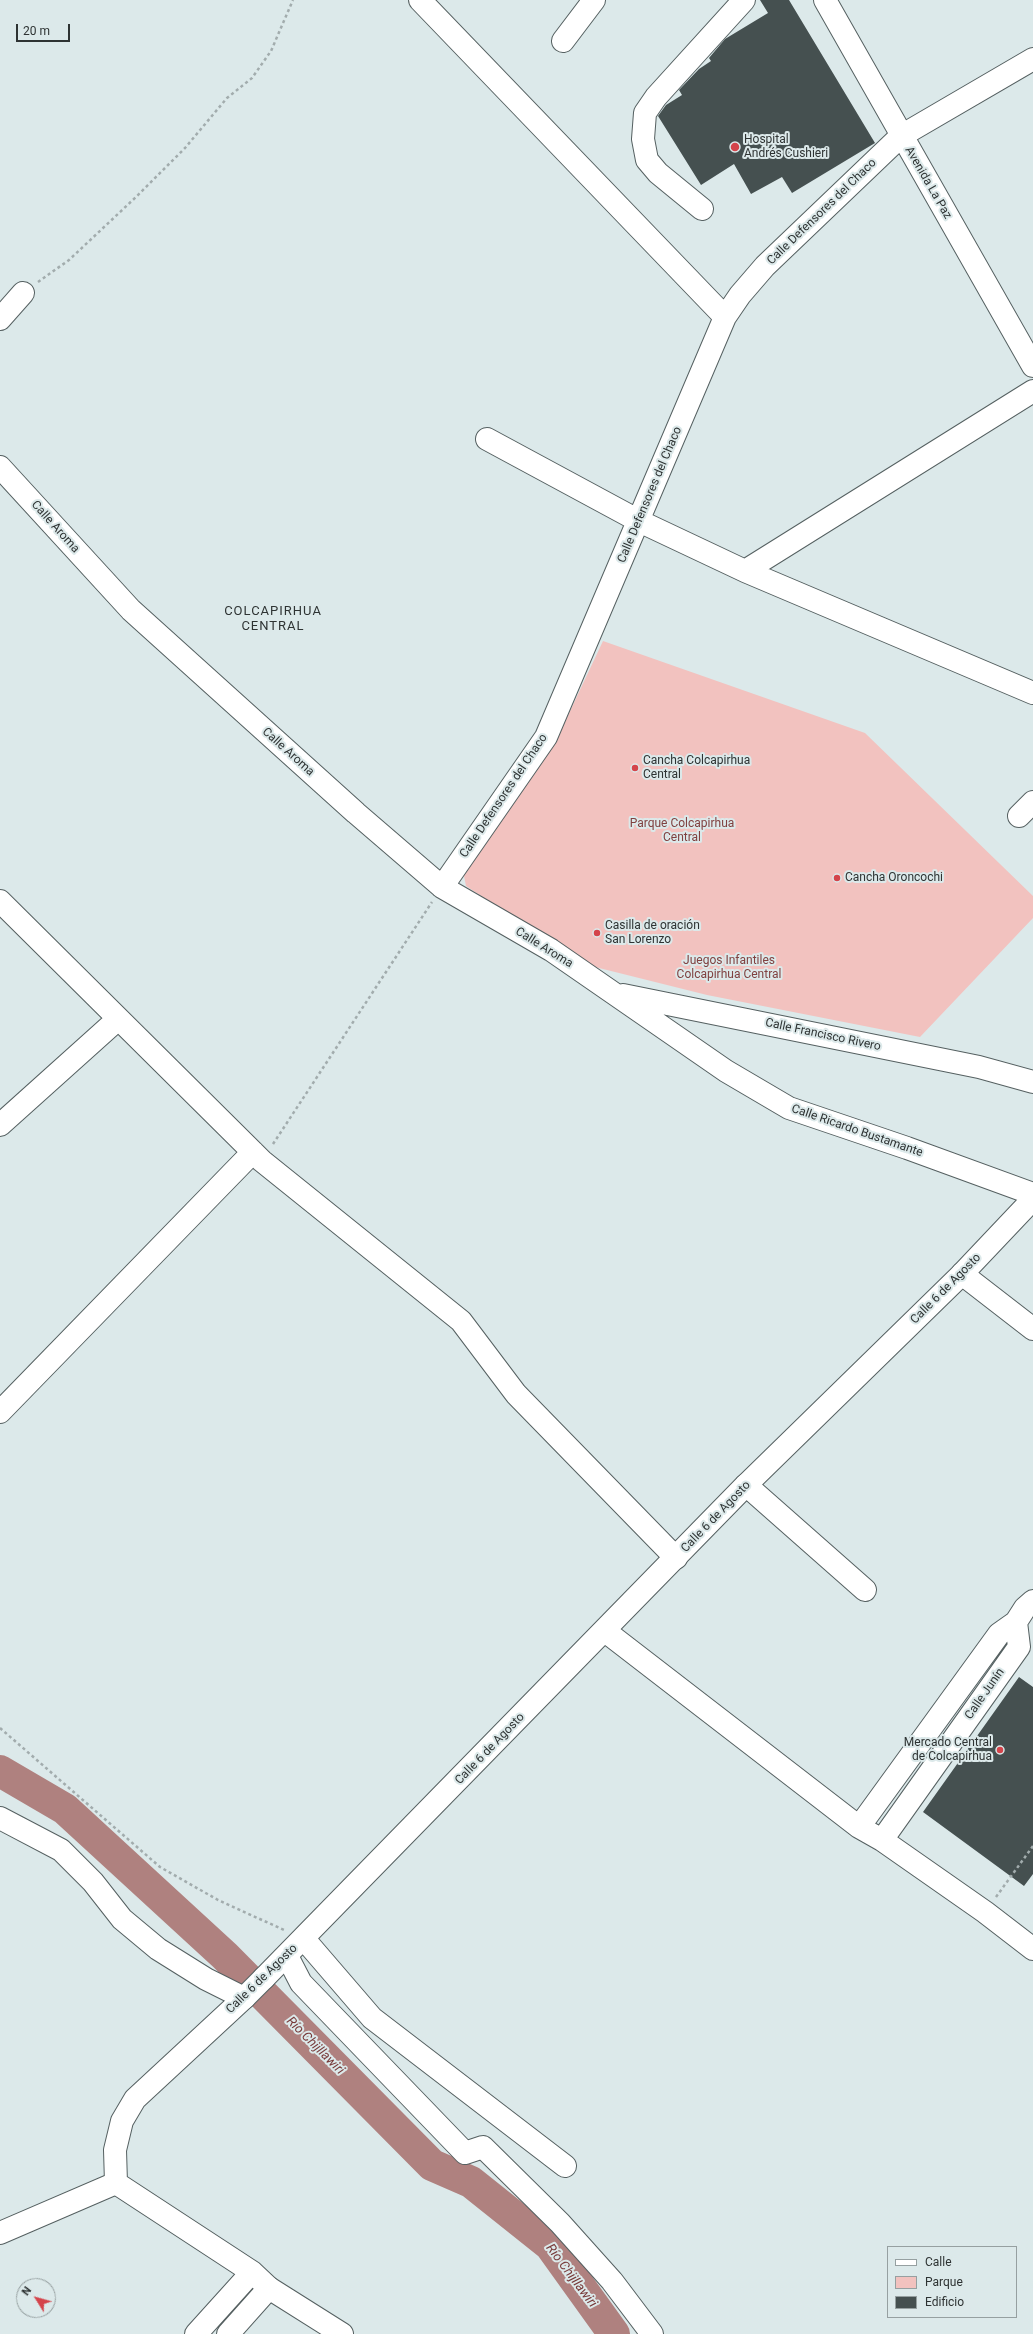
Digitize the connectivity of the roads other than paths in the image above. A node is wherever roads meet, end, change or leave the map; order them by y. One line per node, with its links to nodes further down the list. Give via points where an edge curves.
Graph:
1 (420, 0): 10 (street)
2 (594, 0): 5 (street)
3 (744, 0): 8 (street, via 656,97 645,113 643,139 647,160)
4 (825, 0): 7 (street, Avenida La Paz)
5 (563, 41)
6 (1033, 59): 7 (street, Calle Defensores del Chaco)
7 (901, 136): 10 (street, Calle Defensores del Chaco, via 765,266); 12 (street, Avenida La Paz)
8 (702, 209)
9 (23, 293): 11 (street)
10 (725, 317): 16 (street, Calle Defensores del Chaco)
11 (0, 319)
12 (1032, 363)
13 (1033, 392): 17 (street)
14 (487, 439): 16 (street)
15 (0, 467): 19 (street, Calle Aroma, via 131,610 350,808)
16 (639, 521): 17 (street); 19 (street, Calle Defensores del Chaco, via 546,737)
17 (745, 571): 18 (street)
18 (1033, 693)
19 (442, 887): 21 (street, Calle Aroma, via 550,950)
20 (0, 901): 22 (street)
21 (612, 992): 23 (street, Calle Francisco Rivero, via 979,1067); 26 (street, Calle Ricardo Bustamante, via 726,1071 789,1108)
22 (118, 1019): 24 (street); 25 (street)
23 (1033, 1082)
24 (0, 1125)
25 (258, 1157): 30 (street); 32 (street, via 461,1321 516,1394)
26 (1033, 1194)
27 (1033, 1200): 28 (street, Calle 6 de Agosto)
28 (962, 1274): 29 (street); 31 (street, Calle 6 de Agosto)
29 (1033, 1329)
30 (0, 1412)
31 (746, 1485): 32 (street, Calle 6 de Agosto); 33 (street)
32 (676, 1558): 36 (street, Calle 6 de Agosto)
33 (865, 1590)
34 (1033, 1601): 35 (street, Calle Junín, via 1025,1608)
35 (1025, 1628): 38 (street, Calle Junín, via 999,1634); 39 (street, Calle Junín, via 1019,1647)
36 (605, 1631): 38 (street); 40 (street, Calle 6 de Agosto)
37 (0, 1818): 43 (street, via 61,1850 93,1882 122,1919 158,1949 206,1979)
38 (860, 1827): 39 (street)
39 (882, 1840): 41 (street)
40 (304, 1939): 42 (street, Calle 6 de Agosto); 44 (street, via 372,2018)
41 (1033, 1949)
42 (287, 1956): 43 (street, Calle 6 de Agosto); 52 (street, via 301,1983 465,2153 483,2147 560,2223 612,2280)
43 (253, 1989): 45 (street, Calle 6 de Agosto, via 135,2099 122,2121 115,2150)
44 (565, 2166)
45 (116, 2183): 46 (street); 47 (street)
46 (2, 2229)
47 (252, 2272): 48 (street); 49 (street)
48 (269, 2288): 50 (street); 51 (street)
49 (196, 2334)
50 (228, 2334)
51 (342, 2334)
52 (652, 2334)

